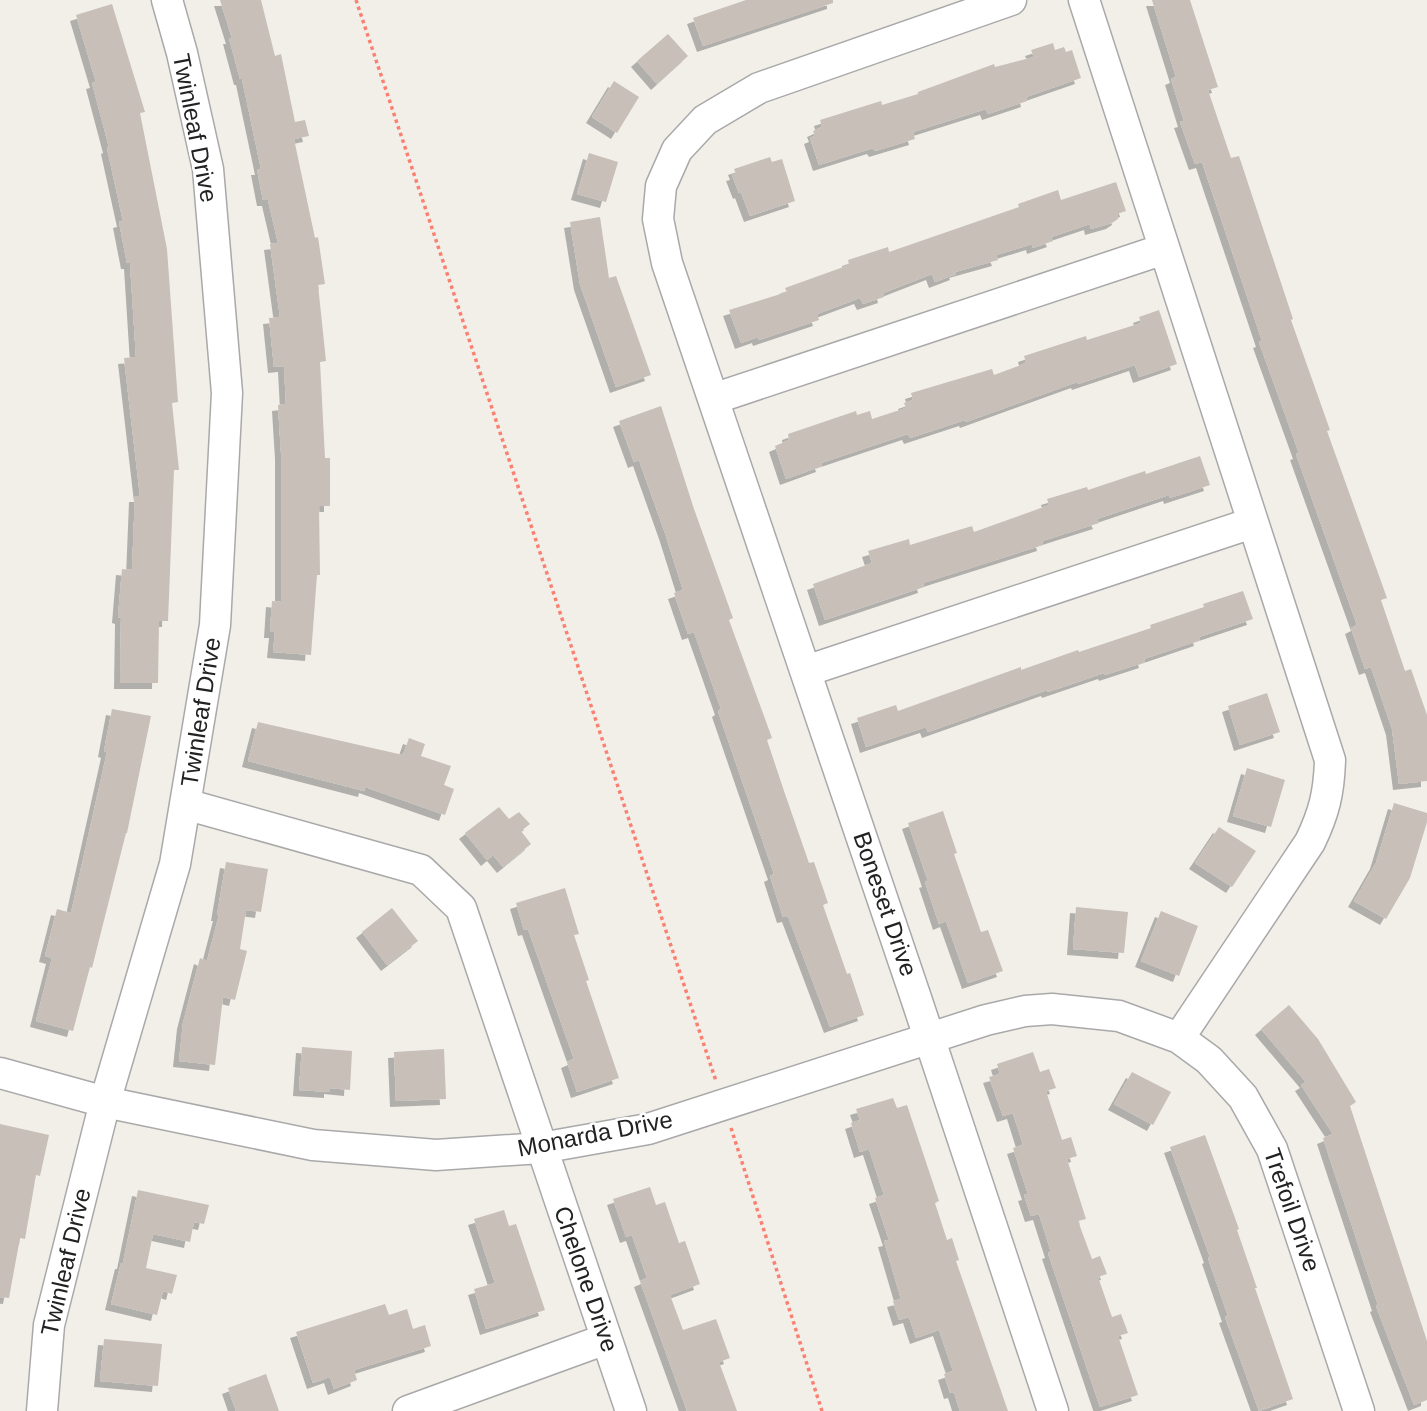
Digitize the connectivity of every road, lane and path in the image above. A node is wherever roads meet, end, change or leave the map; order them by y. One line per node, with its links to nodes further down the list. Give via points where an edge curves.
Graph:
1 (167, 0): 9 (street, Twinleaf Drive, via 208,169 227,393 215,625)
2 (356, 0): 14 (path)
3 (1011, 0): 6 (street, Boneset Drive, via 759,88 705,120 677,150 661,186 659,219 667,263)
4 (1084, 0): 5 (street)
5 (1164, 249): 6 (street); 7 (street)
6 (713, 398): 8 (street, Boneset Drive)
7 (1252, 523): 8 (street); 11 (street, via 1324,737 1330,760 1329,788 1310,842)
8 (806, 671): 10 (street, Boneset Drive)
9 (185, 803): 13 (street, Twinleaf Drive, via 175,864); 15 (street, Chelone Drive, via 422,870 461,908)
10 (930, 1038): 11 (street, Monarda Drive, via 1025,1011 1052,1009 1119,1016); 14 (street, Monarda Drive); 21 (street, Boneset Drive)
11 (1179, 1038): 22 (street, Trefoil Drive, via 1209,1059 1243,1097 1272,1149)
12 (0, 1073): 13 (street, Monarda Drive)
13 (105, 1102): 15 (street, Monarda Drive, via 313,1145 436,1155); 17 (street, Twinleaf Drive, via 49,1325)
14 (724, 1104): 15 (street, Monarda Drive, via 648,1129); 20 (path)
15 (541, 1148): 16 (street, Chelone Drive)
16 (607, 1339): 18 (street); 19 (street, Chelone Drive)
17 (42, 1411)
18 (408, 1411)
19 (631, 1411)
20 (822, 1411)
21 (1053, 1411)
22 (1359, 1411)

